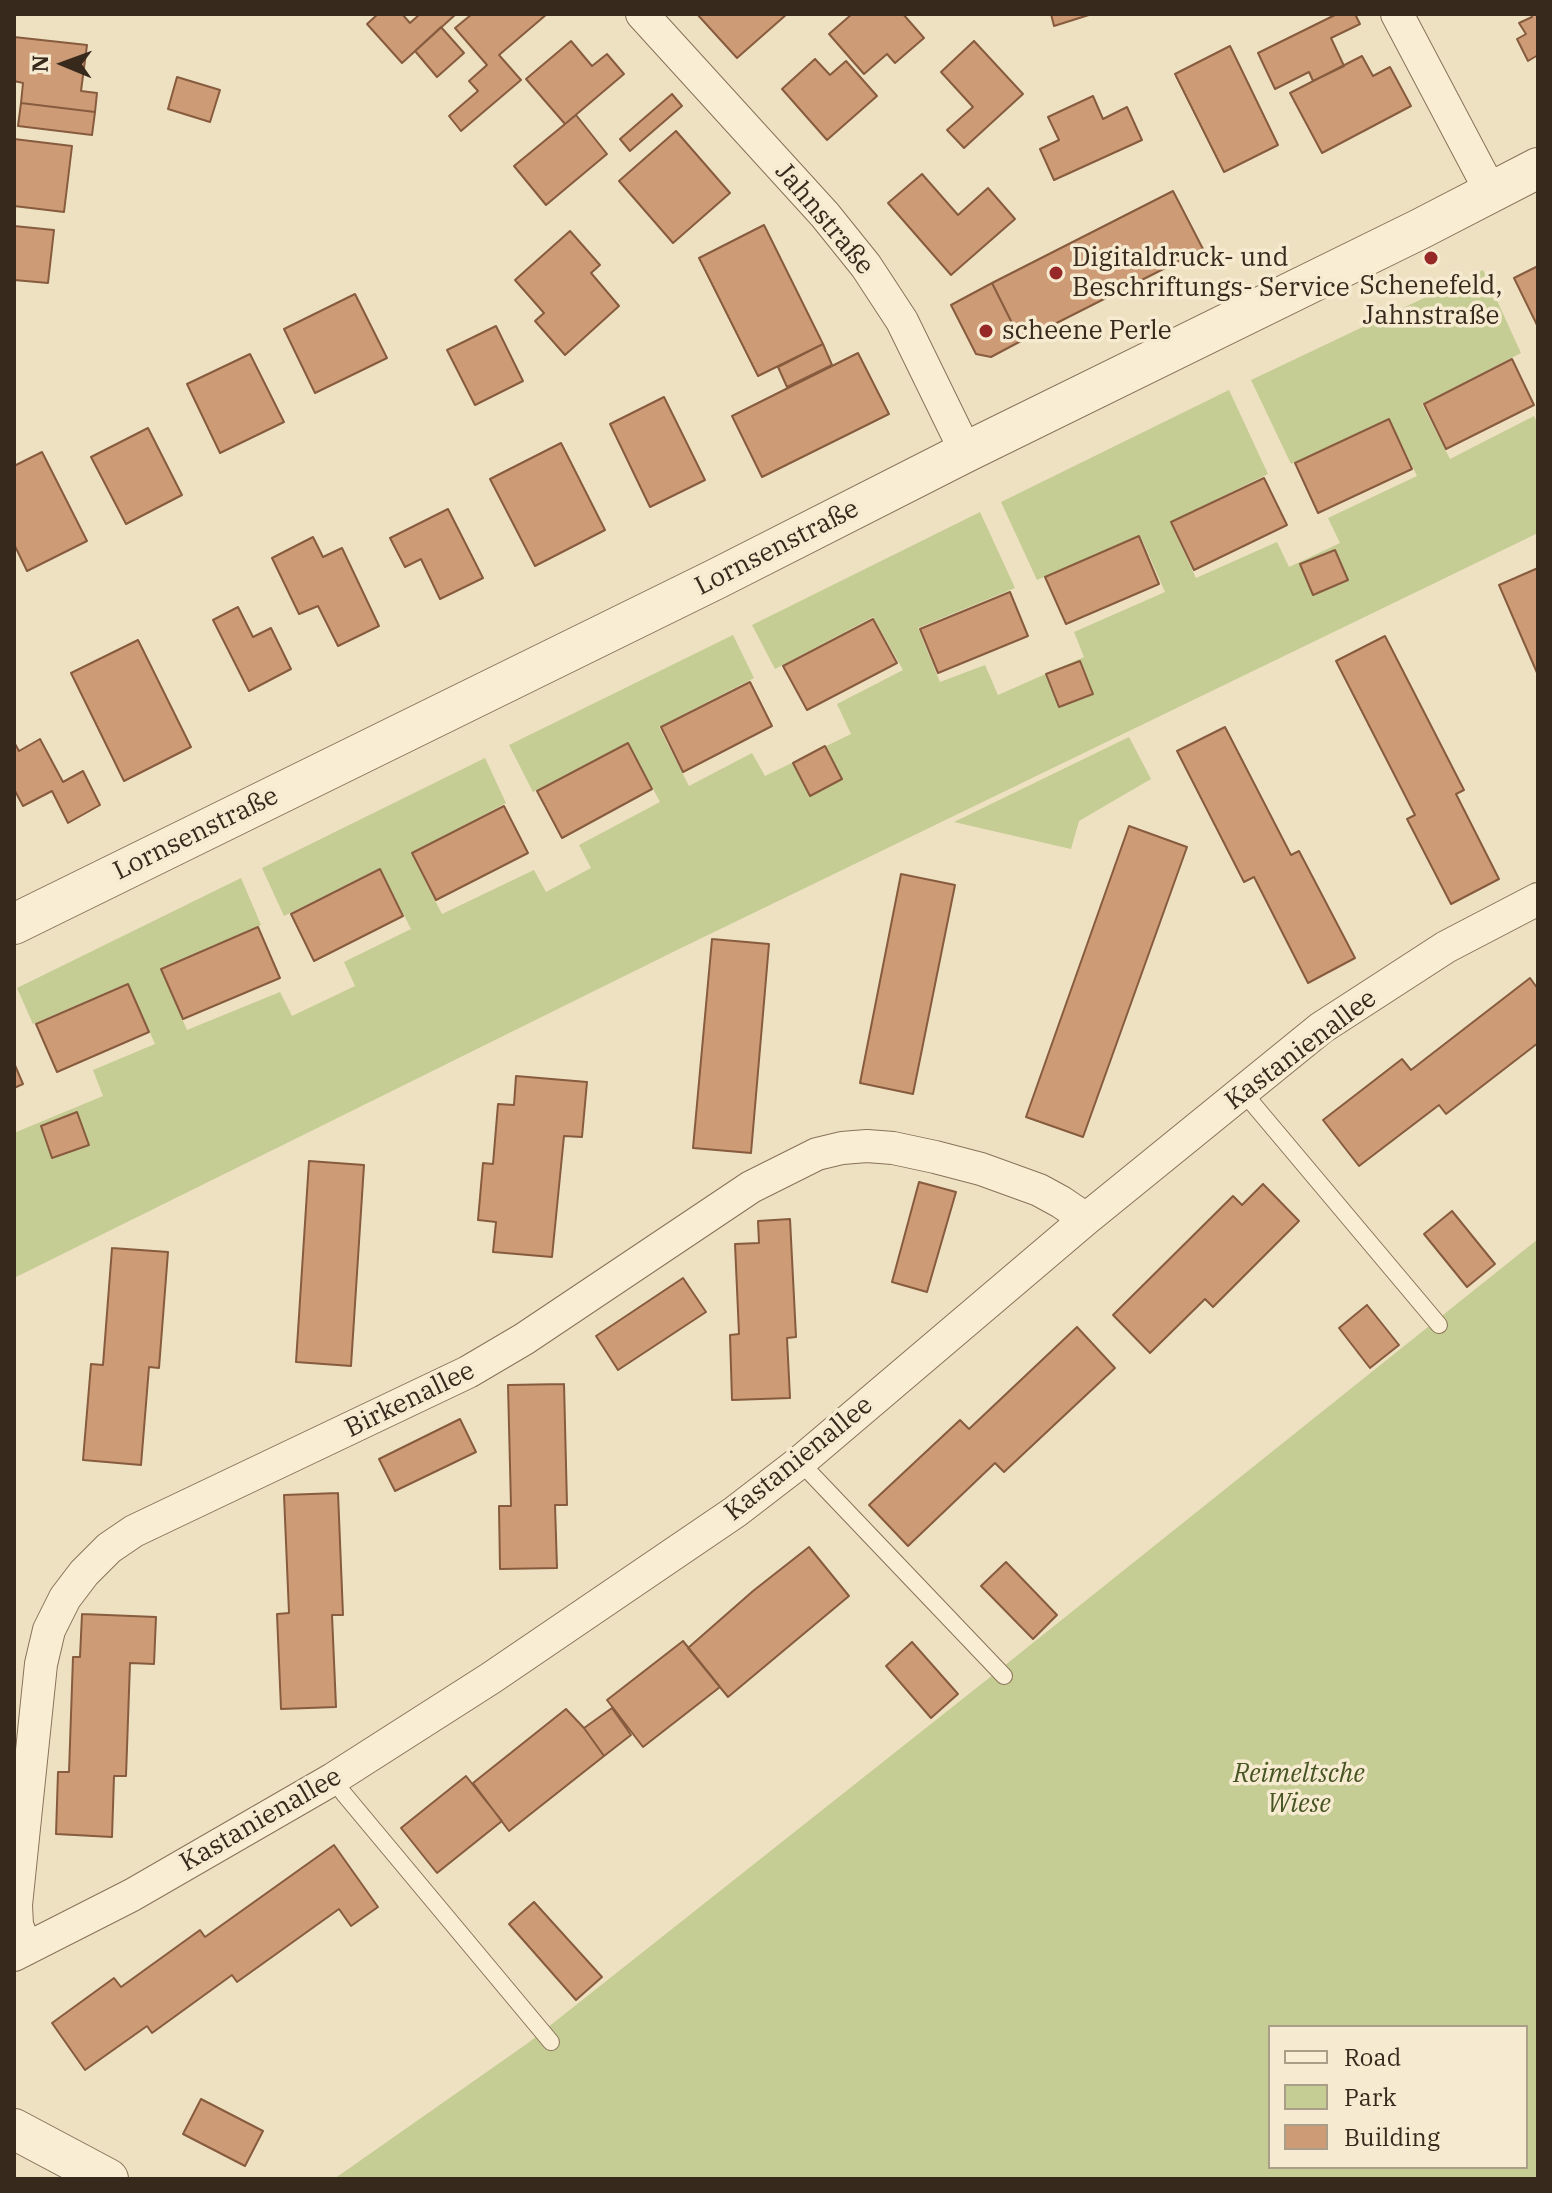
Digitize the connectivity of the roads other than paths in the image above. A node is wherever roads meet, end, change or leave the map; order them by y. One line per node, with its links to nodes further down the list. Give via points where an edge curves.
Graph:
1 (642, 14): 5 (street, Jahnstraße, via 866,266 902,321)
2 (1397, 14): 4 (street)
3 (1538, 168): 4 (street, Lornsenstraße)
4 (1491, 192): 5 (street, Lornsenstraße)
5 (966, 452): 7 (street, Lornsenstraße)
6 (1538, 899): 8 (street, Kastanienallee, via 1446,947 1321,1028)
7 (14, 924)
8 (1243, 1092): 9 (street, Kastanienallee); 10 (lane)
9 (1086, 1219): 11 (street, Kastanienallee); 14 (street, Birkenallee, via 1039,1190 935,1157 867,1146 817,1154 751,1187 468,1372 134,1531 109,1548 65,1598 49,1630 41,1664 16,1905)
10 (1439, 1325)
11 (800, 1462): 12 (lane); 13 (street, Kastanienallee, via 491,1678)
12 (1004, 1676)
13 (333, 1779): 14 (street, Kastanienallee, via 132,1895); 15 (lane)
14 (20, 1952)
15 (551, 2042)
16 (14, 2129): 17 (street)
17 (108, 2179)

